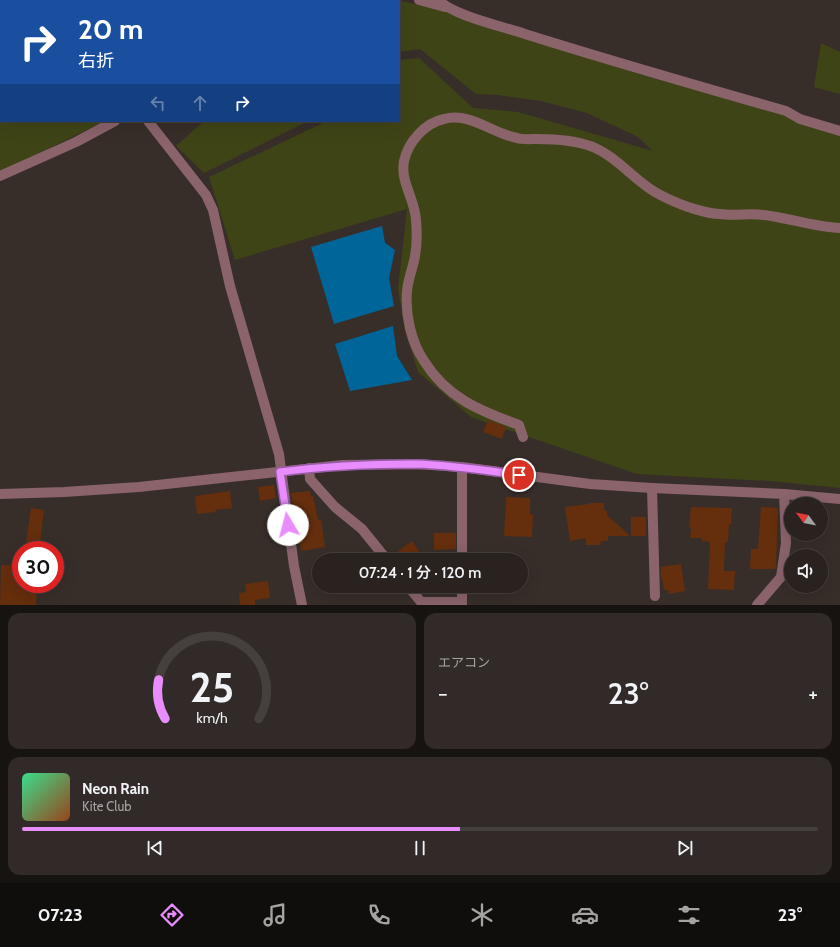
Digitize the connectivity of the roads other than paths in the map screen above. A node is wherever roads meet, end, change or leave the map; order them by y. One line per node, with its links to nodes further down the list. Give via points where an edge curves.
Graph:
1 (418, 0): 2 (street)
2 (442, 3): 5 (street, via 466,15 786,111 800,119)
3 (113, 122): 6 (street, via 76,142)
4 (149, 122): 11 (street, via 206,195 213,210 230,286 279,454)
5 (840, 131)
6 (0, 176)
7 (840, 228): 8 (street, via 763,215 718,214 686,206 655,192 610,156 593,147 574,142 517,138 466,118 441,119 428,126 410,146 404,160 403,175 416,217 415,256 407,292 407,311 416,348 435,377 448,390 480,410 519,425)
8 (523, 436)
9 (462, 467): 10 (street, via 416,464); 12 (street, via 590,484); 17 (street)
10 (309, 468): 11 (street); 16 (street, via 310,479 335,507 362,529)
11 (280, 472): 13 (street, via 132,487); 23 (street)
12 (652, 488): 14 (street); 20 (street)
13 (0, 494)
14 (784, 494): 15 (street); 24 (street, via 786,543 781,577)
15 (840, 499)
16 (381, 553)
17 (462, 553)
18 (413, 593): 21 (street)
19 (462, 593): 22 (street)
20 (655, 596)
21 (421, 603): 22 (street)
22 (462, 604)
23 (302, 605)
24 (757, 605)

